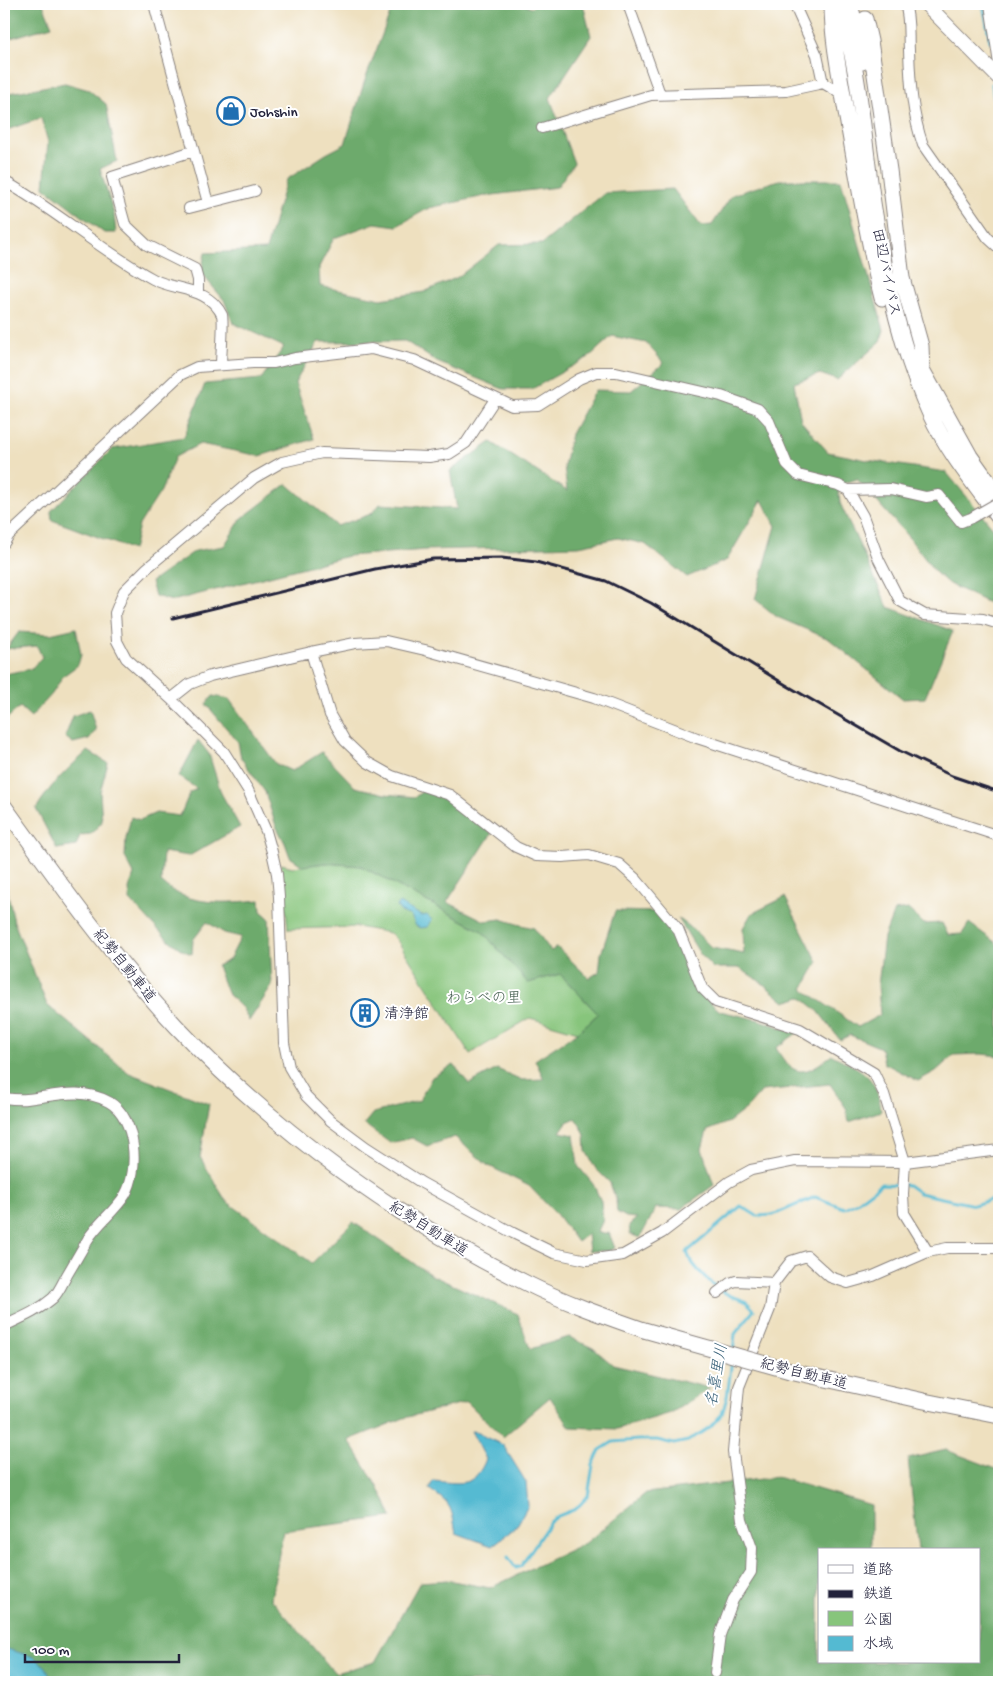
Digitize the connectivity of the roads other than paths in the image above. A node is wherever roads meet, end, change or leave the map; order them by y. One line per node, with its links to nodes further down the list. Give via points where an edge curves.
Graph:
1 (154, 4): 17 (street)
2 (628, 4): 14 (street)
3 (794, 4): 13 (street, via 817,55)
4 (838, 4): 22 (highway, 田辺バイパス, via 856,73)
5 (850, 4): 22 (highway, 田辺バイパス, via 858,36)
6 (861, 4): 26 (highway, via 880,107 902,278 921,346)
7 (905, 4): 23 (street, via 909,15 912,105 923,145 988,238)
8 (926, 4): 12 (main road)
9 (990, 4): 11 (street)
10 (830, 9): 15 (highway)
11 (999, 64)
12 (999, 78)
13 (823, 82): 14 (street, via 786,91); 15 (street)
14 (660, 94): 16 (street)
15 (844, 99): 28 (highway, via 868,238 884,307 914,386)
16 (542, 128)
17 (193, 151): 20 (street); 24 (street, via 112,177 125,224 147,245 195,269)
18 (4, 181): 24 (street, via 156,281)
19 (255, 191): 20 (street)
20 (208, 203): 21 (street)
21 (189, 208)
22 (878, 208): 26 (highway, 田辺バイパス, via 906,326); 28 (highway, 田辺バイパス, via 893,308)
23 (999, 248)
24 (198, 293): 25 (street, via 215,305 222,315)
25 (221, 365): 27 (street, via 274,363 372,349 414,360); 33 (street, via 197,367 180,375)
26 (922, 372): 30 (highway, 田辺バイパス, via 970,456)
27 (495, 399): 29 (street, via 512,406 538,405 579,378 596,372 616,372 721,396 758,409 769,421 787,464 798,475); 36 (street, via 466,443 448,454 429,457 322,453 282,462 254,478 147,568 124,591 115,613 117,641 126,658)
28 (930, 415): 32 (highway, 田辺バイパス, via 953,454)
29 (848, 490): 31 (street, bridge, via 891,488 926,497 939,495 961,522); 34 (street, via 863,516 879,560 900,601 925,616 983,619)
30 (999, 497)
31 (999, 502)
32 (999, 518)
33 (4, 543)
34 (999, 624)
35 (311, 652): 36 (street, via 210,676 190,684); 38 (street, via 355,643 386,641 425,650 594,698 697,738); 41 (street, via 330,715 345,741 367,762 392,776 450,795 516,847 536,856 589,855 620,864 678,929 702,988 716,1002 800,1029 874,1073 884,1094)
36 (171, 699): 41 (street, via 224,752 248,790 266,831 277,874 284,1042 289,1067 306,1096 331,1121 422,1183 521,1237 554,1252 587,1260 623,1255 662,1233 728,1182 751,1170 795,1161)
37 (4, 806): 47 (highway, 紀勢自動車道, bridge, via 133,977 213,1064 254,1101 412,1221 528,1284 644,1330 790,1371)
38 (999, 836)
39 (4, 1098): 46 (street, via 25,1099 66,1093 95,1096 110,1102 128,1123 134,1165 124,1196 91,1235 55,1296 39,1309)
40 (999, 1150): 41 (street)
41 (905, 1162): 43 (street, via 904,1213)
42 (999, 1248): 43 (street, via 947,1248)
43 (928, 1252): 44 (street, via 873,1276 848,1283 830,1277 807,1256 791,1261)
44 (774, 1283): 45 (street, via 736,1281); 48 (street, via 770,1309 739,1387 733,1452 742,1520 752,1548 751,1572 732,1600 720,1635)
45 (717, 1293)
46 (4, 1326)
47 (999, 1416)
48 (715, 1673)

